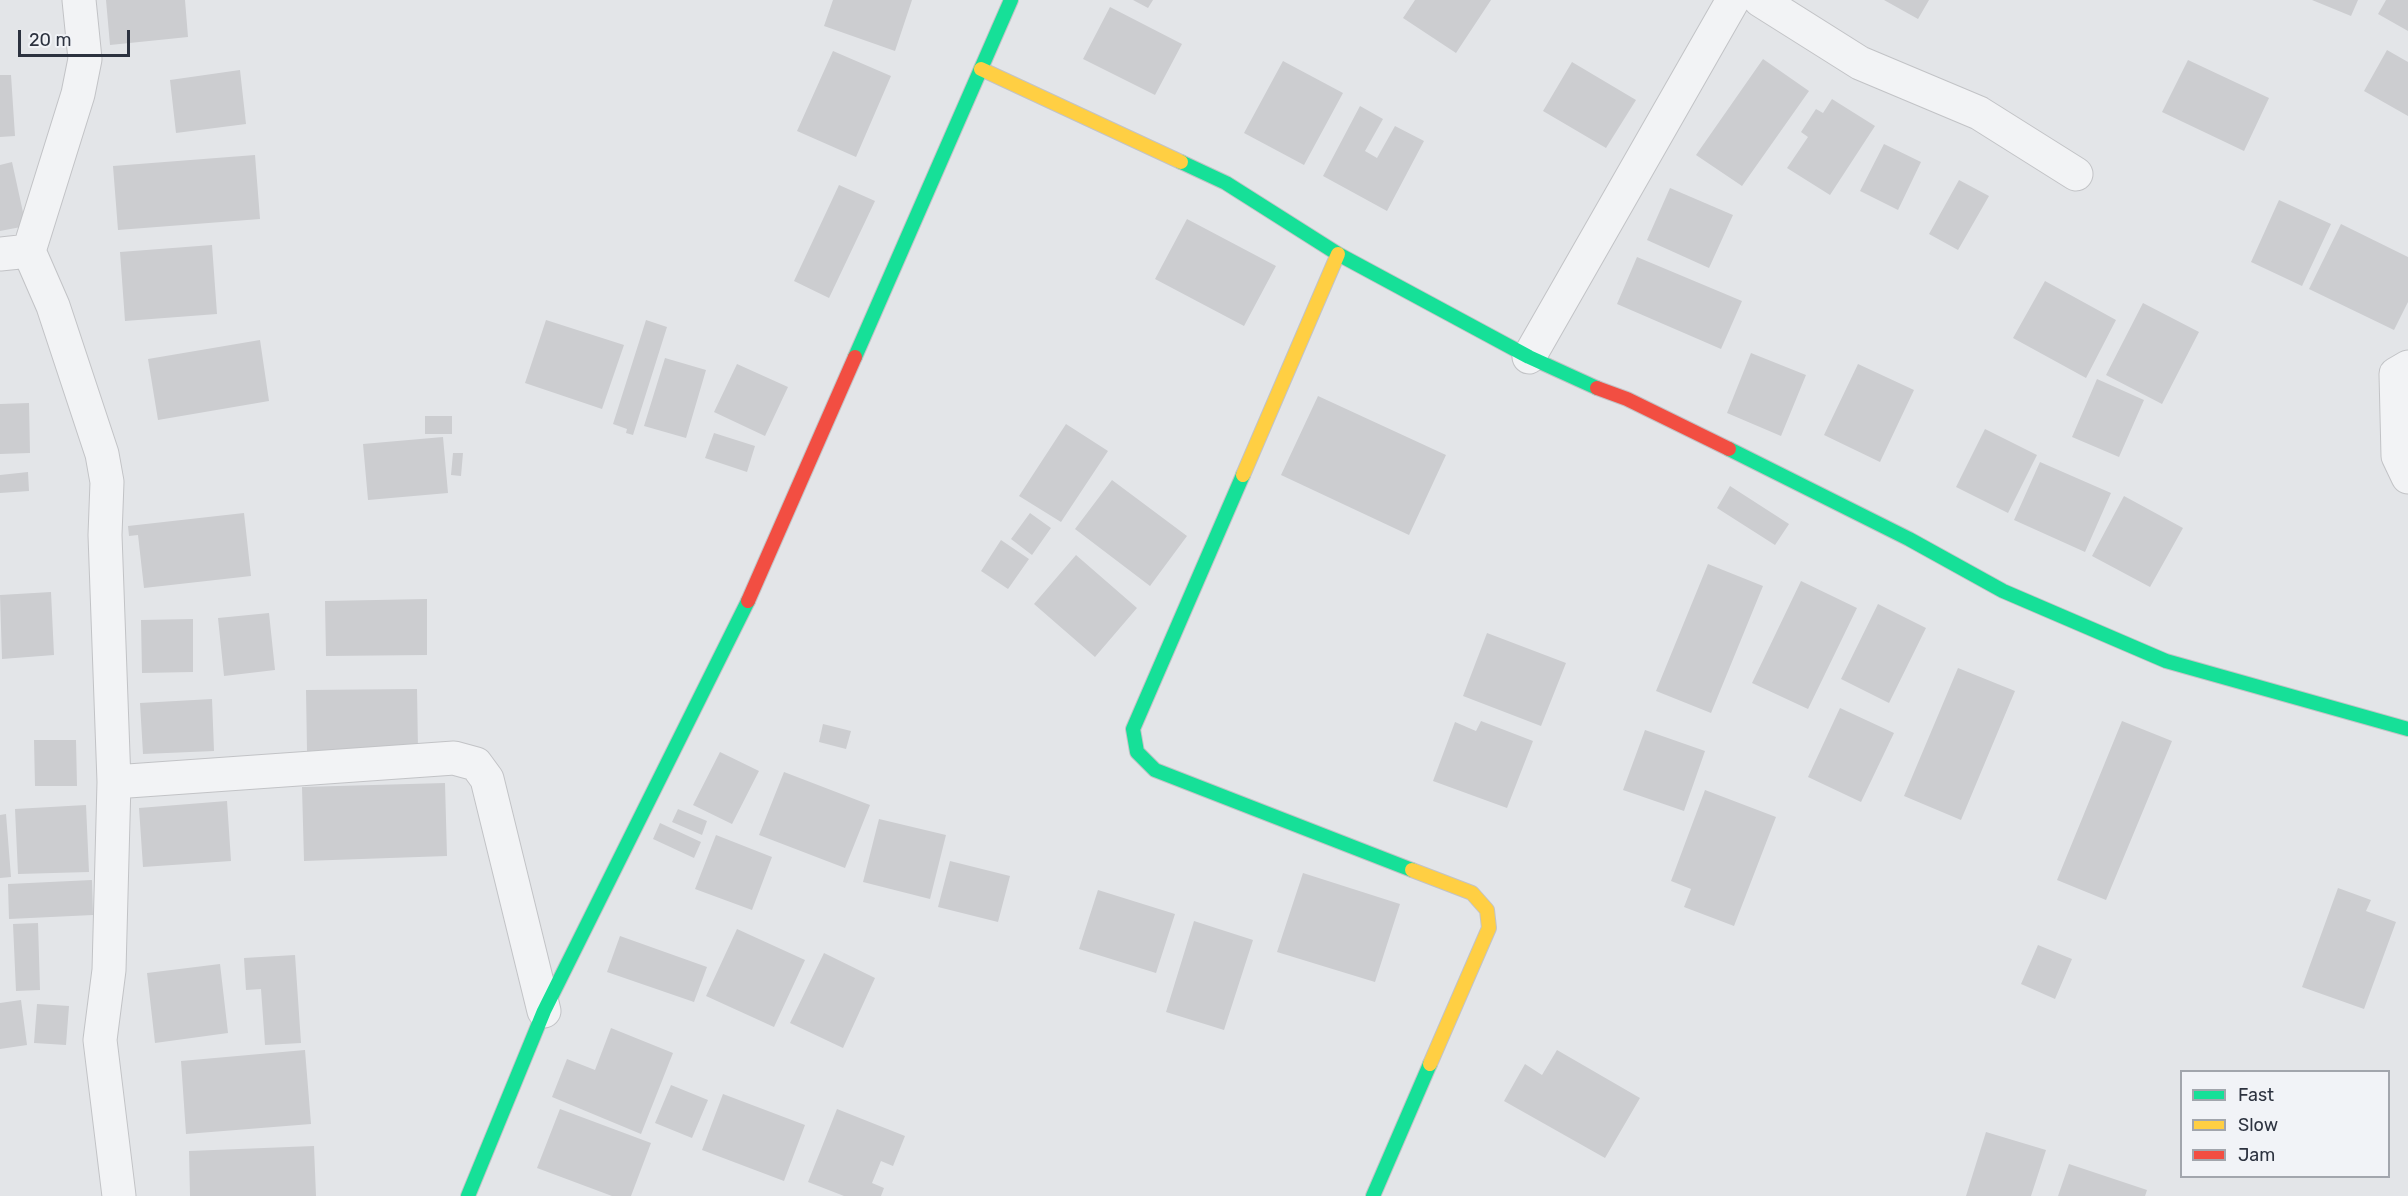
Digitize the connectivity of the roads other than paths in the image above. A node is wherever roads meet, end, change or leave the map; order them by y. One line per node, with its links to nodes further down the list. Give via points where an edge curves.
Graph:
1 (79, 0): 7 (street, via 85,59 78,94)
2 (1011, 0): 5 (street)
3 (1733, 0): 9 (street)
4 (1760, 0): 6 (street, via 1860,63 1979,113)
5 (981, 69): 8 (street, via 1226,183); 14 (street, via 736,628)
6 (2076, 174)
7 (15, 253): 13 (street, via 53,306 102,454 107,482 105,535)
8 (1338, 254): 9 (street); 17 (street, via 1133,729 1137,752 1155,770 1472,892 1486,910 1489,928)
9 (1529, 357): 12 (street, via 1626,399 1909,539 2003,591 2166,661)
10 (2408, 367): 11 (street, via 2396,374 2398,456)
11 (2408, 477)
12 (2408, 729)
13 (114, 782): 14 (street, via 454,758 476,764 487,779); 15 (street, via 109,970 100,1040)
14 (544, 1011): 16 (street)
15 (119, 1196)
16 (468, 1196)
17 (1373, 1196)

